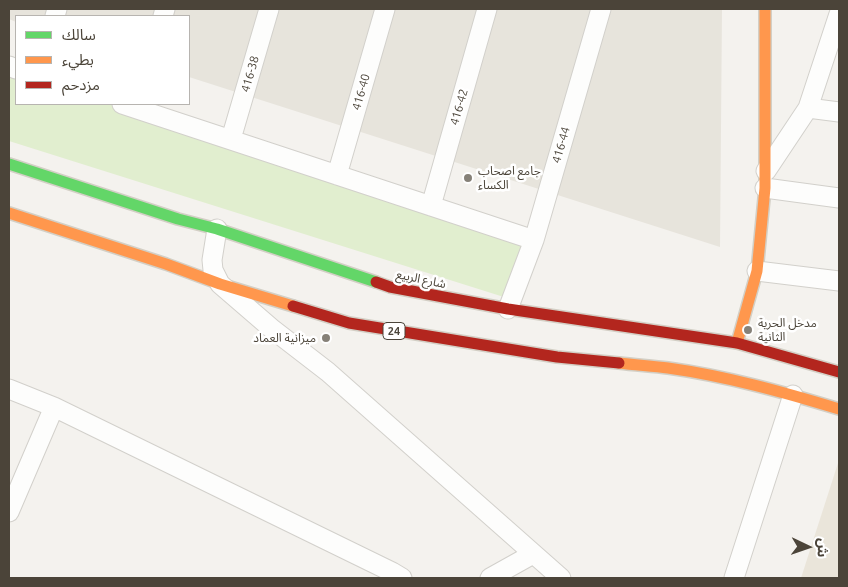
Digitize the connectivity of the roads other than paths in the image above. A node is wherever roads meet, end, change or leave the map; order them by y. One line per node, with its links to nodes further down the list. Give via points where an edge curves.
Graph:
1 (269, 9): 10 (street, 416-38)
2 (385, 9): 12 (street, 416-40)
3 (487, 9): 15 (street, 416-42)
4 (602, 9): 18 (street, 416-44)
5 (765, 9): 13 (main road)
6 (838, 21): 8 (street)
7 (132, 105): 10 (street)
8 (808, 108): 9 (street); 13 (street)
9 (839, 112)
10 (231, 140): 12 (street)
11 (9, 164): 17 (main road, شارع الربيع)
12 (337, 174): 15 (street)
13 (766, 180): 14 (street); 19 (main road)
14 (839, 198)
15 (431, 206): 18 (street)
16 (9, 213): 21 (main road, 24)
17 (217, 229): 21 (street, via 212,260); 22 (main road, شارع الربيع, via 390,287)
18 (534, 240): 22 (street, 416-44)
19 (757, 271): 20 (street); 23 (main road)
20 (839, 281)
21 (220, 284): 26 (main road, 24, via 349,324 557,357 669,368); 30 (street, via 328,372)
22 (508, 309): 23 (main road, شارع الربيع)
23 (737, 343): 24 (main road, شارع الربيع)
24 (839, 372)
25 (9, 389): 27 (street)
26 (793, 395): 28 (main road, 24); 34 (street)
27 (54, 407): 29 (street); 31 (street)
28 (839, 409)
29 (9, 512)
30 (534, 554): 32 (street); 33 (street)
31 (402, 578)
32 (490, 578)
33 (561, 578)
34 (734, 578)

